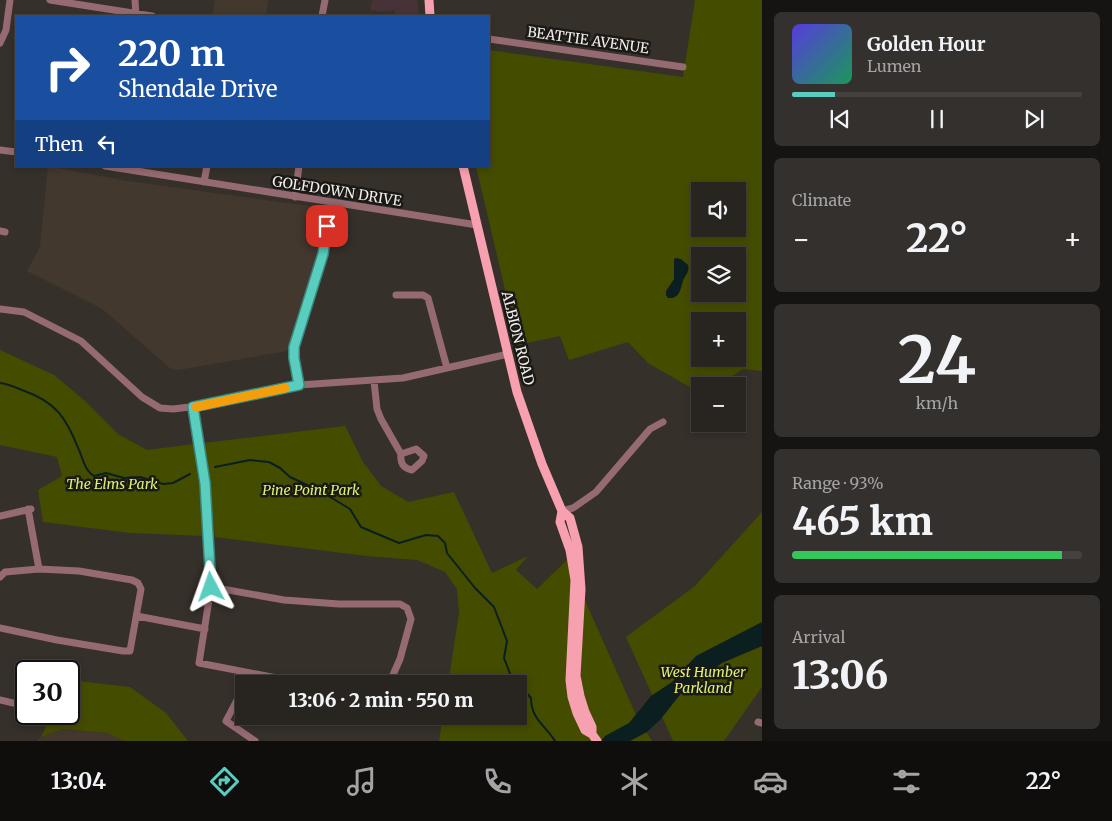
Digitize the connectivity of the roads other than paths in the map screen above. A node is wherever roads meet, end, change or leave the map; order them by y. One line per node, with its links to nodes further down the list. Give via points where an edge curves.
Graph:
1 (10, 0): 10 (street, via 6,30)
2 (50, 0): 6 (street)
3 (136, 0): 6 (street)
4 (325, 0): 7 (street)
5 (429, 0): 8 (main road)
6 (136, 15)
7 (322, 15)
8 (430, 15)
9 (490, 38): 11 (street, BEATTIE AVENUE)
10 (0, 43)
11 (683, 67)
12 (0, 150): 13 (street)
13 (15, 152)
14 (116, 167): 18 (street, GOLFDOWN DRIVE)
15 (207, 167): 18 (street)
16 (299, 167): 19 (street)
17 (463, 167): 21 (main road, ALBION ROAD)
18 (204, 182): 19 (street, GOLFDOWN DRIVE)
19 (294, 197): 20 (street, GOLFDOWN DRIVE)
20 (330, 202): 21 (street, GOLFDOWN DRIVE); 27 (street, via 323,254 294,347)
21 (477, 225): 24 (main road, ALBION ROAD)
22 (396, 295): 25 (street, via 423,294 428,298)
23 (0, 309): 28 (street, via 24,312 81,341 142,397 160,408)
24 (508, 354): 25 (street); 31 (main road, ALBION ROAD, via 517,392)
25 (447, 368): 26 (street, via 403,378)
26 (374, 380): 27 (street); 30 (street, via 377,409)
27 (299, 385): 28 (street)
28 (193, 407): 35 (street, via 205,483)
29 (663, 422): 31 (street, via 650,429 596,492 573,508)
30 (401, 454)
31 (562, 511): 44 (main road, ALBION ROAD, via 570,518 578,547 582,589 576,676)
32 (0, 516): 33 (street, via 29,509)
33 (39, 569): 34 (street, via 5,572); 36 (street, via 79,571 132,580 141,588)
34 (0, 577)
35 (211, 587): 38 (street); 41 (street, via 284,600 400,604 407,608 411,619)
36 (137, 616): 37 (street, via 130,651 74,644); 38 (street)
37 (0, 628)
38 (205, 630): 39 (street, via 199,664)
39 (243, 672): 40 (street); 45 (street, via 237,700 226,721)
40 (259, 675)
41 (392, 675)
42 (0, 700): 43 (street)
43 (15, 703)
44 (594, 737)
45 (255, 741)

